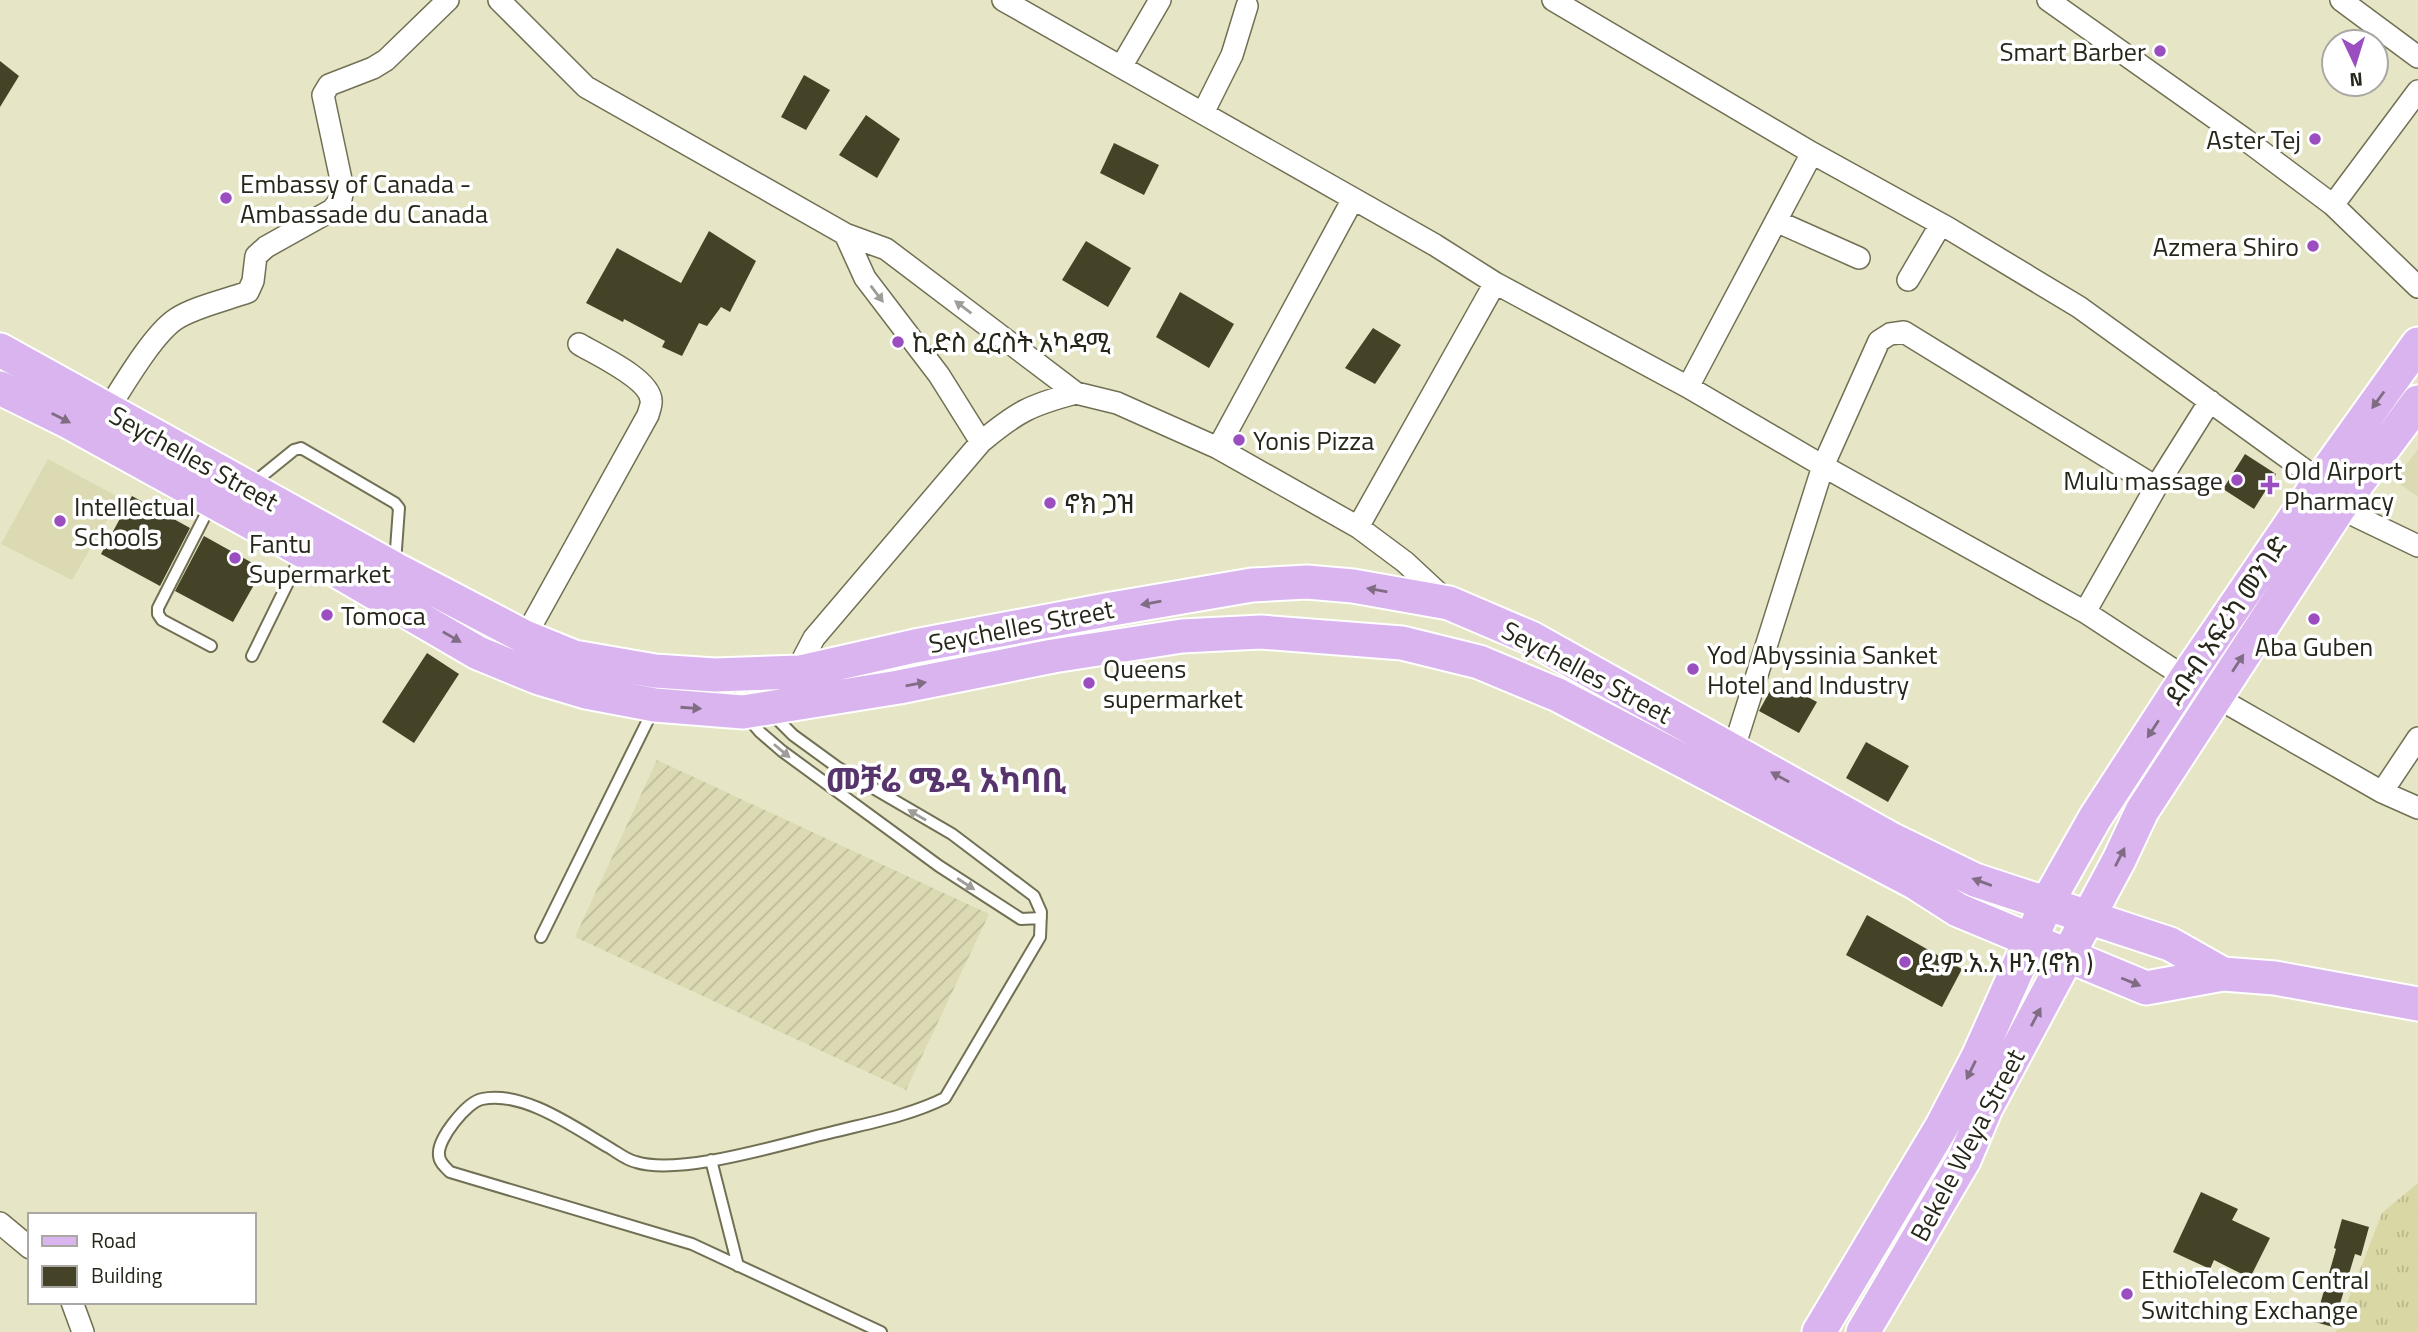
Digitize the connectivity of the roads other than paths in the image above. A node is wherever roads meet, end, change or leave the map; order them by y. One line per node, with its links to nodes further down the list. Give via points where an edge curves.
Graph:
1 (448, 0): 31 (street, via 386,60 329,85 323,95 343,189 341,199 256,256 247,292 167,325)
2 (499, 0): 18 (street, via 586,87)
3 (1003, 0): 10 (street)
4 (1160, 0): 10 (street)
5 (1553, 0): 13 (street)
6 (2048, 0): 15 (street)
7 (2340, 0): 9 (street)
8 (1248, 6): 12 (street, via 1232,55)
9 (2418, 57)
10 (1121, 66): 12 (street)
11 (2418, 90): 15 (street)
12 (1203, 113): 14 (street)
13 (1812, 153): 16 (street); 17 (street)
14 (1353, 199): 21 (street); 33 (street)
15 (2333, 205): 22 (street)
16 (1776, 221): 19 (street); 26 (street)
17 (1941, 224): 20 (street); 29 (street, via 2079,307)
18 (845, 234): 28 (street, one-way to 18, via 886,249); 32 (street, one-way to 32, via 865,278 939,375)
19 (1859, 258)
20 (1908, 279)
21 (1494, 283): 26 (street); 40 (street)
22 (2418, 287)
23 (579, 344): 46 (street, via 638,379 652,401)
24 (2418, 344): 35 (main road, ደቡብ አፍሪካ መንገድ, one-way to 35)
25 (0, 351): 31 (main road, Seychelles Street)
26 (1688, 387): 34 (street)
27 (0, 388): 38 (main road, Seychelles Street, one-way to 38)
28 (1076, 393): 32 (street, via 1021,411); 33 (street, via 1117,403)
29 (2210, 401): 35 (street); 37 (street)
30 (2418, 402): 39 (main road, ደቡብ አፍሪካ መንገድ)
31 (107, 411): 36 (main road, Seychelles Street)
32 (981, 442): 49 (street, via 814,638)
33 (1218, 448): 40 (street)
34 (1823, 466): 37 (street, via 1879,341 1904,332); 45 (street); 56 (street)
35 (2320, 481): 51 (main road, ደቡብ አፍሪካ መንገድ)
36 (248, 487): 43 (main road, Seychelles Street); 43 (lane, via 301,448 396,503)
37 (2156, 487): 45 (street)
38 (212, 501): 42 (main road, Seychelles Street); 47 (lane, via 158,614)
39 (2339, 508): 41 (street); 52 (main road, ደቡብ አፍሪካ መንገድ, one-way to 39)
40 (1358, 527): 44 (street)
41 (2418, 546)
42 (303, 551): 48 (lane); 53 (main road, Seychelles Street, one-way to 53, via 478,653 539,678)
43 (395, 569): 46 (main road, Seychelles Street)
44 (1449, 603): 49 (main road, Seychelles Street, one-way to 49, via 1353,586 1307,582 1252,585); 56 (main road, Seychelles Street, via 1531,638)
45 (2085, 612): 51 (street)
46 (525, 637): 50 (main road, Seychelles Street, via 574,657 655,671)
47 (211, 646)
48 (251, 656)
49 (800, 672): 50 (main road, Seychelles Street); 54 (street)
50 (751, 674): 54 (lane); 54 (lane)
51 (2186, 678): 59 (main road, ደቡብ አፍሪካ መንገድ, one-way to 59, via 2095,818)
52 (2216, 697): 57 (street); 60 (main road, ደቡብ አፍሪካ መንገድ, one-way to 52, via 2142,811)
53 (655, 705): 54 (main road, Seychelles Street, one-way to 54); 62 (lane)
54 (768, 708): 61 (lane, one-way to 54, via 1034,896 995,864 837,767 793,735); 61 (lane, one-way to 61, via 760,732 782,751 939,866 1021,919); 63 (main road, Seychelles Street, one-way to 63, via 1182,636 1261,632 1402,643 1479,662 1558,695 1916,883 1958,910)
55 (2418, 738): 57 (street)
56 (1733, 751): 59 (main road, Seychelles Street, one-way to 56, via 1975,880)
57 (2382, 792): 58 (street)
58 (2418, 808)
59 (2047, 903): 60 (main road, Seychelles Street); 63 (main road, ደቡብ አፍሪካ መንገድ)
60 (2088, 917): 64 (main road, ደቡብ አፍሪካ መንገድ); 65 (main road, Seychelles Street, via 2170,944)
61 (1041, 918): 67 (lane, via 1040,937 945,1098 906,1113)
62 (541, 937)
63 (2030, 941): 64 (main road, Seychelles Street); 74 (main road, ደቡብ አፍሪካ መንገድ, one-way to 74, via 1953,1106)
64 (2067, 956): 65 (main road, Seychelles Street, one-way to 65, via 2146,988); 75 (main road, Bekele Weya Street, one-way to 64, via 1964,1160 1986,1108)
65 (2223, 974): 66 (main road, via 2275,978)
66 (2418, 1004)
67 (711, 1160): 70 (lane); 70 (lane, via 669,1165 632,1162 518,1099 492,1098 468,1105 440,1142 438,1154 450,1172 692,1244)
68 (0, 1223): 69 (street)
69 (28, 1246)
70 (738, 1266): 73 (lane)
71 (73, 1304): 72 (street)
72 (83, 1332)
73 (881, 1332)
74 (1819, 1332)
75 (1863, 1332)

